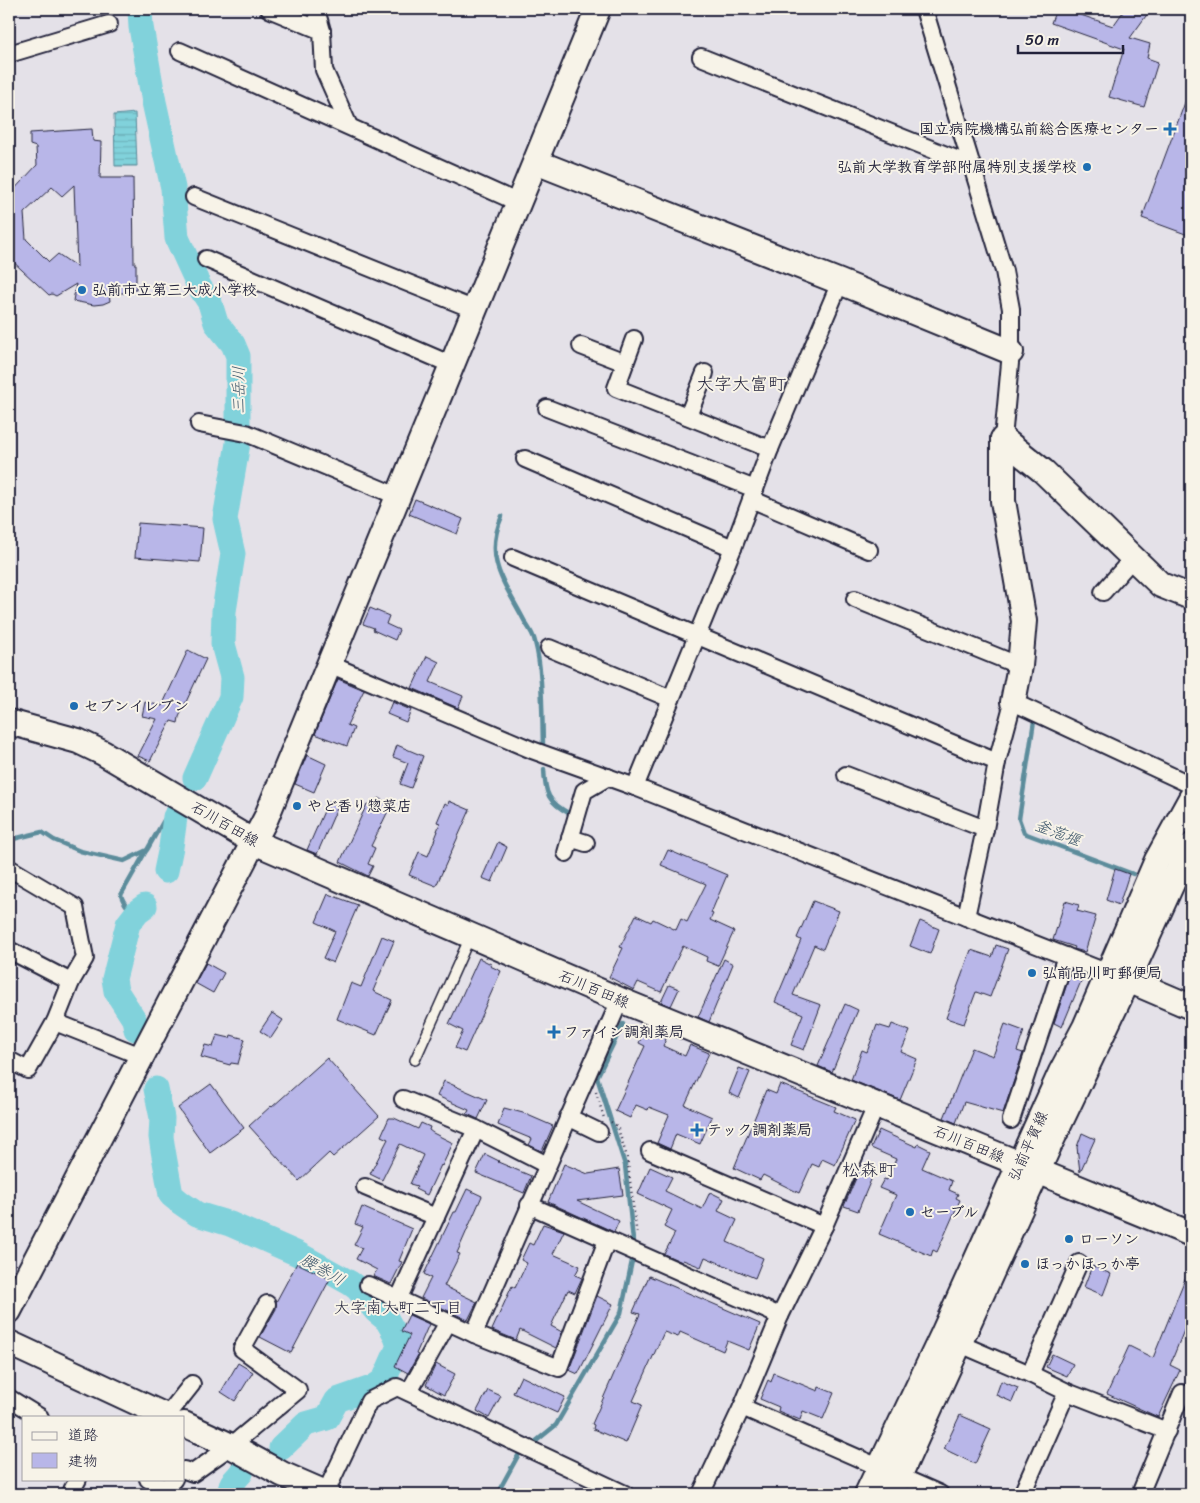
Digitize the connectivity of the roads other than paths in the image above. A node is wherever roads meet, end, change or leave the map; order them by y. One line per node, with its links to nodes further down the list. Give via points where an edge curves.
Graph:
1 (270, 9): 6 (street)
2 (316, 9): 6 (street)
3 (598, 9): 11 (street)
4 (924, 9): 12 (street)
5 (109, 24): 8 (street)
6 (322, 31): 10 (street, via 324,70)
7 (180, 51): 10 (street)
8 (9, 54)
9 (701, 57): 12 (street)
10 (349, 126): 14 (street)
11 (536, 162): 14 (street); 16 (street)
12 (971, 165): 20 (street, via 1004,271 1011,309)
13 (194, 198): 17 (street)
14 (519, 203): 17 (street)
15 (206, 259): 22 (street)
16 (840, 282): 20 (street); 28 (street)
17 (475, 310): 22 (street)
18 (634, 339): 21 (street)
19 (581, 346): 21 (street)
20 (1010, 352): 27 (street)
21 (625, 363): 25 (street, via 616,388)
22 (452, 365): 31 (street)
23 (705, 373): 25 (street)
24 (547, 408): 30 (street)
25 (688, 416): 28 (street)
26 (199, 424): 31 (street, via 239,431)
27 (1003, 439): 35 (street, via 1043,471); 42 (street, via 1004,501 1024,620)
28 (770, 449): 30 (street)
29 (525, 459): 32 (street)
30 (753, 494): 32 (street); 33 (street)
31 (398, 496): 41 (street)
32 (733, 548): 39 (street)
33 (869, 550)
34 (513, 558): 39 (street)
35 (1133, 558): 36 (street); 37 (street, via 1161,584)
36 (1103, 592)
37 (1191, 597)
38 (855, 598): 42 (street)
39 (698, 635): 43 (street); 46 (street)
40 (549, 648): 43 (street)
41 (329, 664): 48 (street, via 532,750); 53 (street)
42 (1020, 666): 44 (street)
43 (671, 699): 50 (street)
44 (1013, 702): 46 (street); 49 (street)
45 (9, 722): 53 (street, 石川百田線, via 78,741 103,753)
46 (997, 762): 52 (street)
47 (846, 775): 52 (street)
48 (608, 777): 50 (street); 54 (street, via 584,791)
49 (1191, 785)
50 (635, 787): 57 (street)
51 (1191, 798): 61 (street, 弘前平賀線, via 1157,860)
52 (985, 829): 57 (street)
53 (254, 842): 58 (street, 石川百田線); 66 (street)
54 (574, 845)
55 (1191, 846): 61 (street, 弘前平賀線)
56 (9, 868): 62 (street, via 75,906 85,958)
57 (966, 917): 60 (street)
58 (471, 935): 63 (street, 石川百田線); 68 (lane)
59 (9, 950): 62 (street)
60 (1066, 956): 61 (street); 72 (street)
61 (1118, 976): 64 (street); 77 (street, 弘前平賀線)
62 (71, 982): 65 (street)
63 (620, 1000): 70 (street, 石川百田線); 71 (street)
64 (1191, 1007)
65 (55, 1022): 66 (street); 67 (street, via 28,1070)
66 (142, 1056): 86 (street)
67 (9, 1060)
68 (415, 1060)
69 (403, 1099): 74 (street)
70 (876, 1106): 77 (street, 石川百田線); 81 (street)
71 (568, 1118): 73 (street); 76 (street)
72 (1011, 1120)
73 (601, 1125)
74 (476, 1129): 76 (street); 80 (street)
75 (650, 1151): 81 (street)
76 (547, 1165): 79 (street)
77 (1029, 1168): 82 (street, 石川百田線); 92 (street, 弘前平賀線)
78 (365, 1187): 80 (street)
79 (529, 1205): 83 (street); 91 (street)
80 (436, 1217): 87 (street)
81 (824, 1226): 89 (street)
82 (1191, 1234)
83 (607, 1240): 89 (street); 91 (street, via 558,1368)
84 (1079, 1263): 94 (street)
85 (368, 1285): 87 (street)
86 (11, 1300)
87 (398, 1300): 90 (street)
88 (267, 1304): 106 (street, via 242,1349 298,1390)
89 (780, 1316): 100 (street)
90 (448, 1322): 91 (street); 96 (street)
91 (474, 1334)
92 (951, 1340): 94 (street); 108 (street, 弘前平賀線)
93 (9, 1343): 102 (street)
94 (1030, 1374): 97 (street)
95 (192, 1384): 103 (street)
96 (410, 1392): 113 (street, via 397,1387 370,1401); 114 (street)
97 (1067, 1392): 105 (street); 118 (street)
98 (1191, 1396): 105 (street, via 1182,1393)
99 (9, 1398): 101 (street)
100 (742, 1408): 108 (street); 115 (street)
101 (38, 1416)
102 (167, 1416)
103 (172, 1416)
104 (185, 1425): 106 (street)
105 (1167, 1431): 119 (street)
106 (231, 1446): 107 (street, via 193,1473); 113 (street)
107 (185, 1470)
108 (890, 1479): 116 (street, 弘前平賀線); 117 (street)
109 (77, 1480): 112 (street)
110 (150, 1480): 111 (street, via 165,1489)
111 (173, 1480)
112 (70, 1494)
113 (326, 1494)
114 (625, 1494)
115 (701, 1494)
116 (867, 1494)
117 (940, 1494)
118 (1022, 1494)
119 (1140, 1494)

